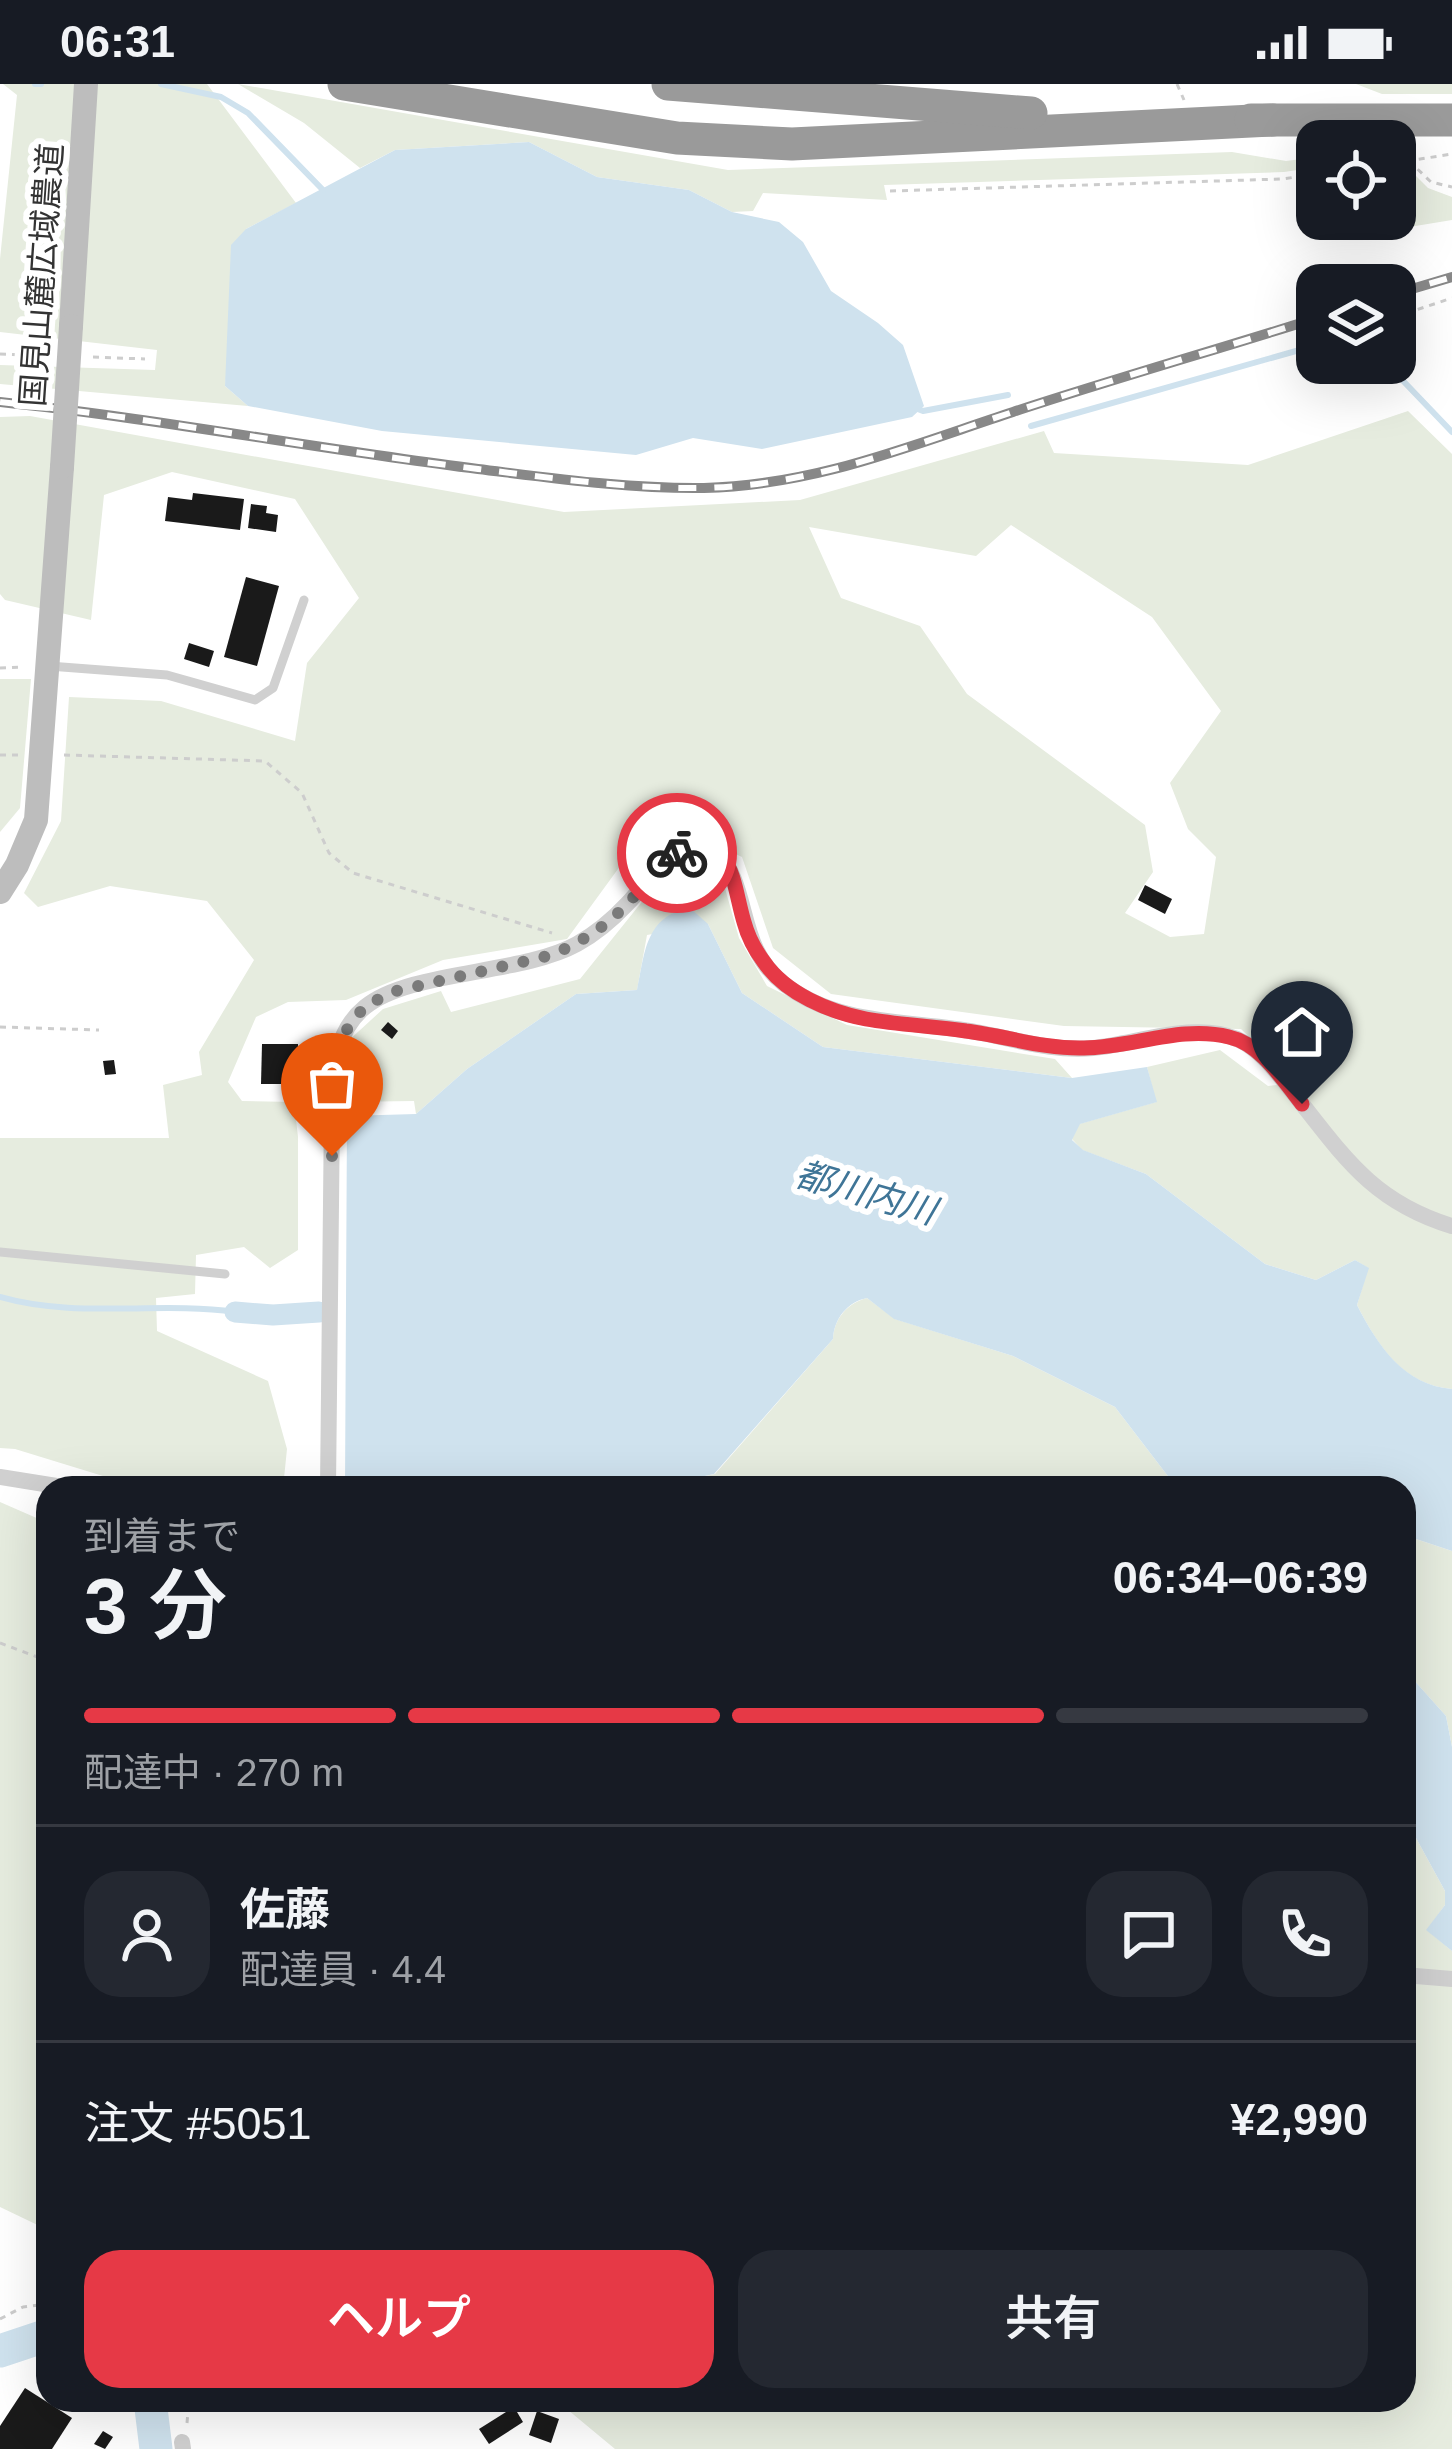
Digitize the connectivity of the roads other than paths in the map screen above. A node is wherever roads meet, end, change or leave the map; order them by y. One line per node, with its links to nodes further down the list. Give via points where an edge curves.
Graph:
1 (86, 84): 8 (street, 国見山麓広域農道, bridge)
2 (344, 84): 5 (highway, via 677,138 792,145)
3 (668, 84): 4 (highway)
4 (728, 87): 5 (highway, via 981,111)
5 (1274, 120): 6 (highway)
6 (1452, 120)
7 (304, 600): 8 (lane, via 273,688 255,700 167,675)
8 (49, 666): 9 (street, 国見山麓広域農道, via 36,820)
9 (0, 892)
10 (1452, 1226): 13 (street, via 1373,1188 1276,1071 1233,1037 1176,1034 1054,1048 823,1006 767,967 751,942 729,864 715,850 682,850 573,946 392,992 364,1007 345,1032 332,1109)
11 (0, 1252): 12 (lane)
12 (225, 1274)
13 (328, 1476)
14 (0, 1477): 15 (street)
15 (36, 1483)
16 (1416, 1976): 17 (street)
17 (1452, 1978)

